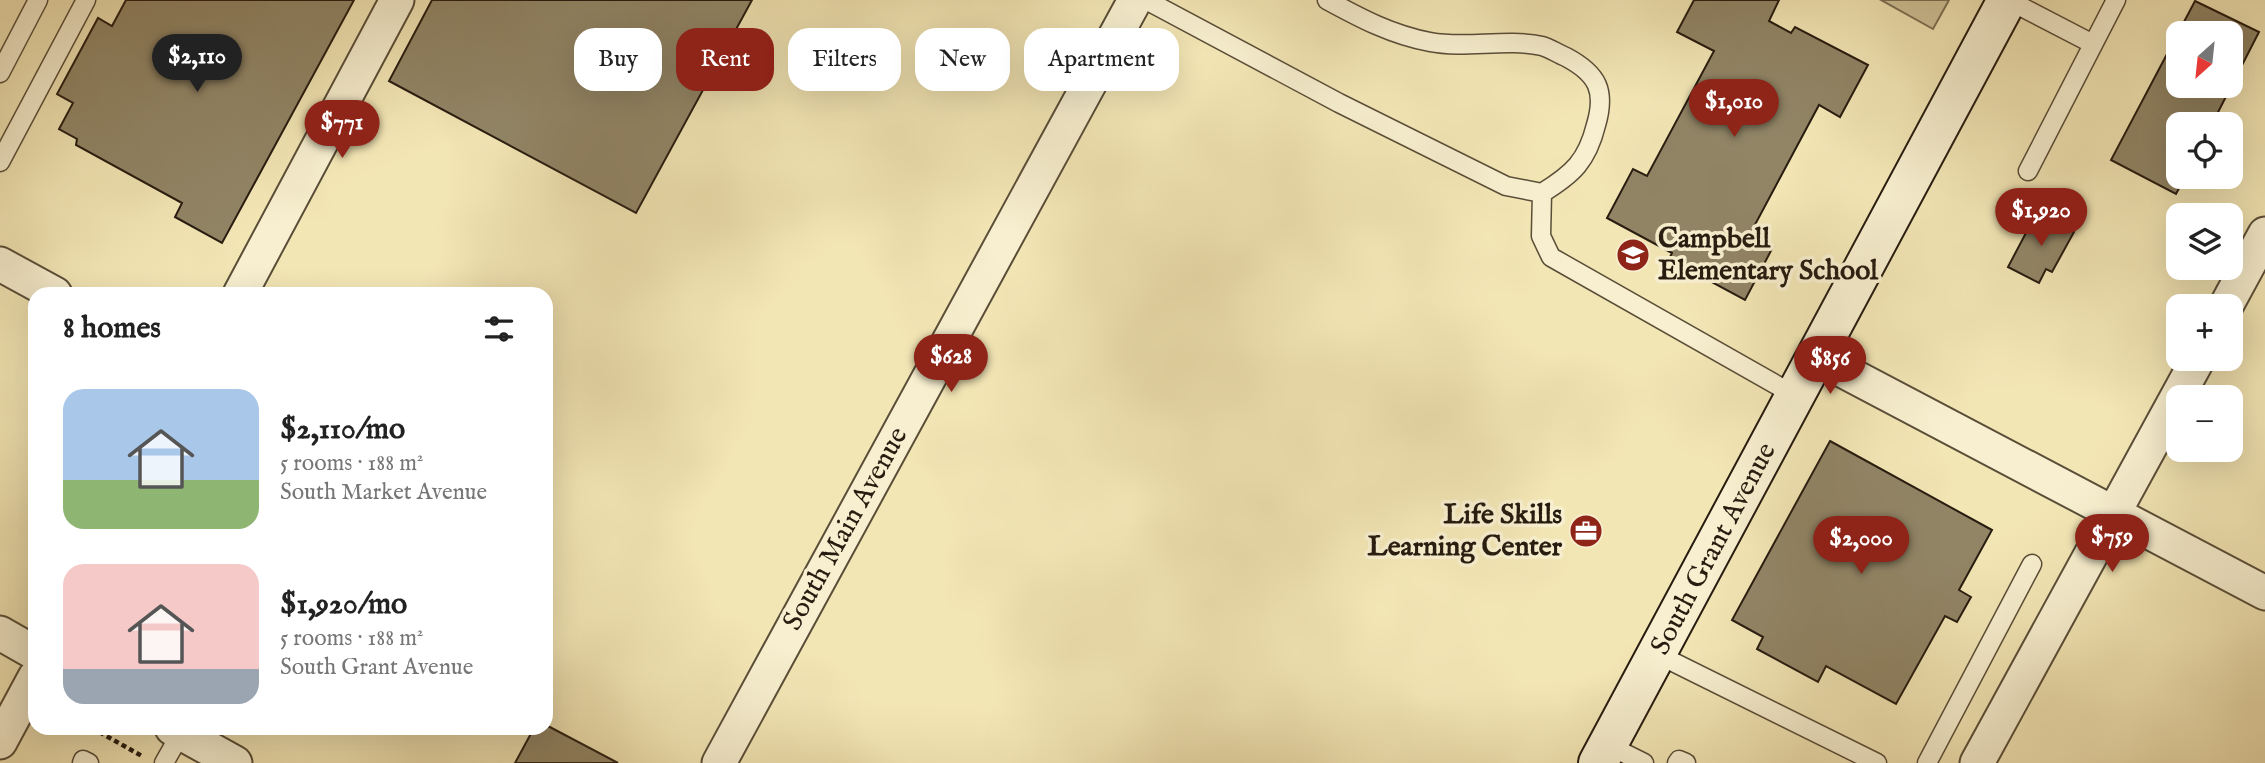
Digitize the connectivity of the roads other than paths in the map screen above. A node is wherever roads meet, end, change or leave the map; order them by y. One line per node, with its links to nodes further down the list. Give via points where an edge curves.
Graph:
1 (38, 0): 10 (lane)
2 (86, 0): 11 (lane)
3 (397, 0): 17 (street)
4 (1135, 0): 37 (street, South Main Avenue)
5 (1146, 0): 13 (lane, via 1506,186)
6 (1327, 0): 13 (lane, via 1370,24 1432,43 1543,46 1580,65 1598,83 1602,103 1592,143 1571,175)
7 (2007, 0): 9 (lane); 19 (main road, South Grant Avenue)
8 (2116, 0): 9 (lane)
9 (2093, 44): 12 (lane)
10 (0, 73)
11 (0, 162)
12 (2028, 171)
13 (1542, 192): 21 (lane, via 1541,236 1551,257)
14 (2265, 234): 18 (street)
15 (0, 264): 16 (street)
16 (42, 287)
17 (244, 287)
18 (2232, 294)
19 (1817, 357): 21 (main road, South Grant Avenue); 22 (street)
20 (2191, 371): 22 (street)
21 (1796, 396): 27 (main road, South Grant Avenue)
22 (2114, 514): 24 (street); 43 (street)
23 (2032, 564): 42 (lane)
24 (2265, 593)
25 (0, 633): 26 (street)
26 (28, 649)
27 (1657, 654): 32 (main road, South Grant Avenue); 41 (lane)
28 (28, 690): 31 (street)
29 (174, 735): 35 (lane)
30 (183, 735): 36 (street)
31 (0, 741)
32 (1603, 754): 38 (lane)
33 (82, 763): 34 (lane)
34 (89, 763)
35 (164, 763)
36 (235, 763)
37 (719, 763)
38 (1644, 763)
39 (1677, 763): 40 (lane)
40 (1686, 763)
41 (1877, 763)
42 (1927, 763)
43 (1977, 763)

